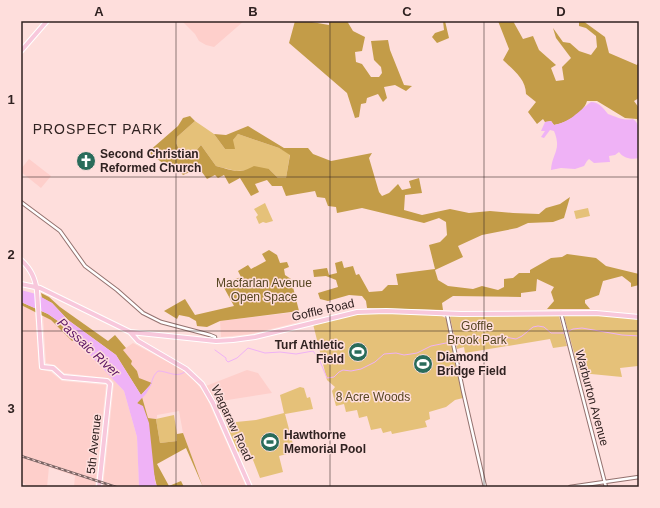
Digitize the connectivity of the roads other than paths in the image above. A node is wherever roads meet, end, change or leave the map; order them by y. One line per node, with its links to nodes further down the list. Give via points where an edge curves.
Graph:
1 (47, 21): 2 (main road)
2 (21, 51)
3 (21, 202): 11 (street, via 60,231 85,266 143,313 161,322 210,335)
4 (21, 260): 6 (main road, via 31,271)
5 (21, 284): 6 (main road, Goffle Road)
6 (37, 289): 10 (main road, Goffle Road); 14 (main road, 5th Avenue, via 42,367 53,368 63,377 110,384)
7 (560, 313): 8 (main road, Goffle Road); 9 (main road, Goffle Road, via 604,313); 13 (street, Warburton Avenue)
8 (447, 314): 11 (main road, Goffle Road, via 353,312 255,337); 16 (street)
9 (639, 317)
10 (130, 332): 11 (main road, Goffle Road); 15 (main road, Wagaraw Road, via 140,342 197,378 208,393)
11 (216, 341)
12 (639, 477): 13 (street)
13 (605, 482): 17 (street); 18 (street, Warburton Avenue)
14 (99, 487)
15 (250, 487)
16 (485, 487)
17 (570, 487)
18 (606, 487)

